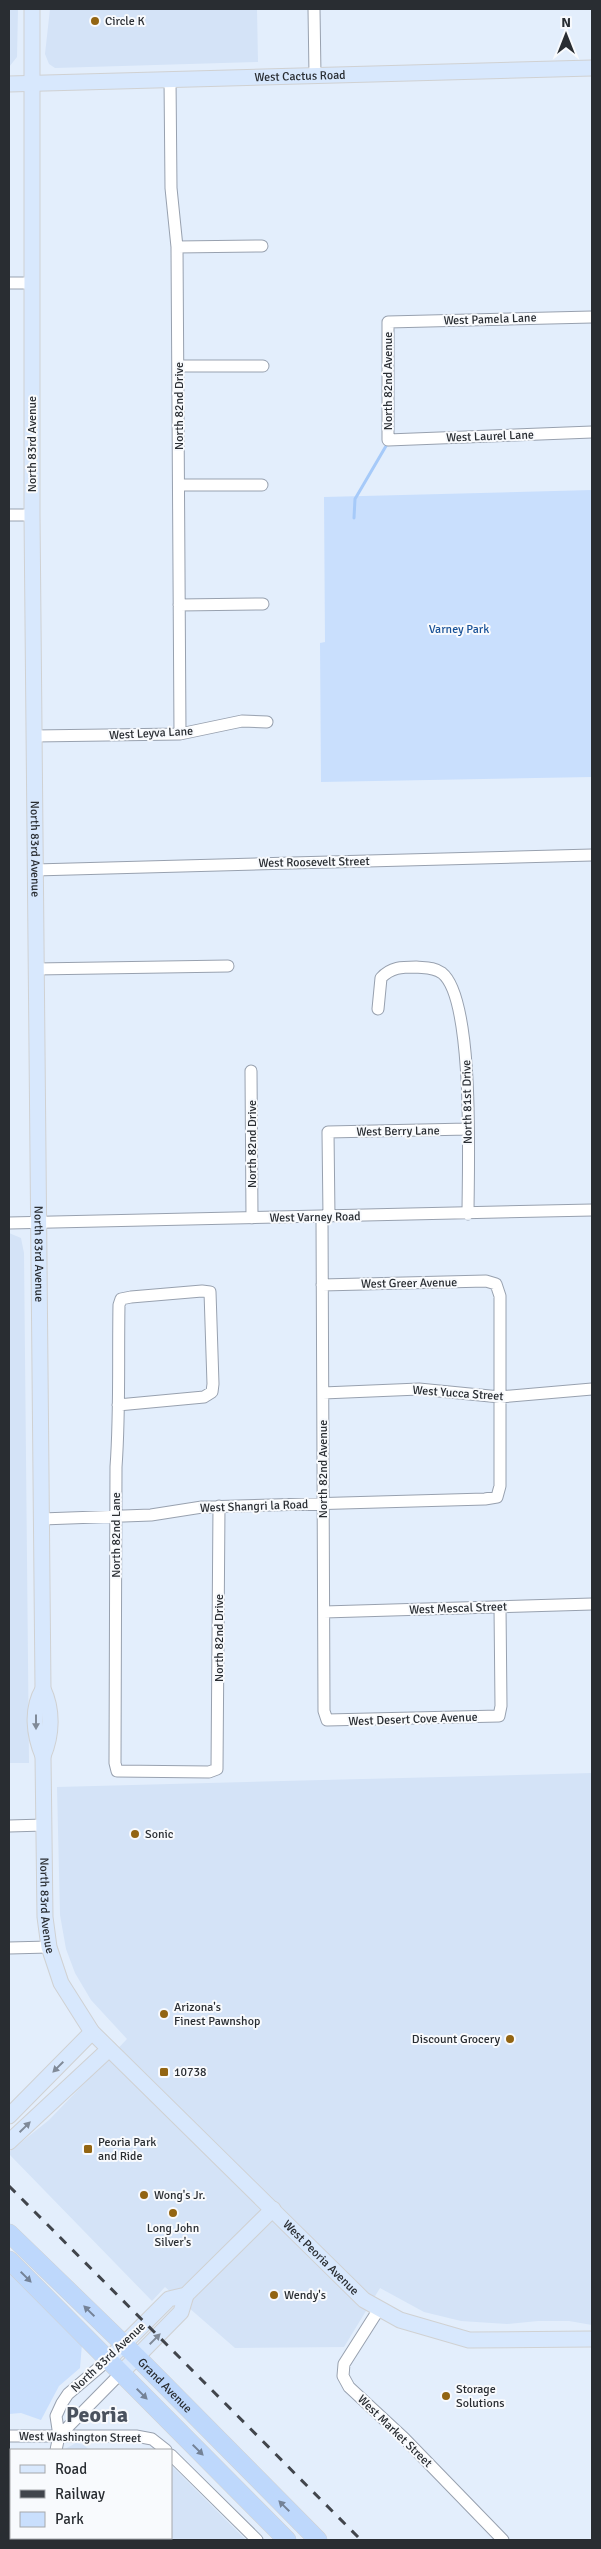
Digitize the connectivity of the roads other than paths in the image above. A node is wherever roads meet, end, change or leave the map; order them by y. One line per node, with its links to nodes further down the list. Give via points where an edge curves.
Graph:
1 (32, 9): 6 (main road, North 83rd Avenue)
2 (314, 9): 4 (street)
3 (592, 68): 4 (main road, West Cactus Road)
4 (315, 75): 5 (main road, West Cactus Road)
5 (170, 79): 6 (main road, West Cactus Road); 9 (street, North 82nd Drive, via 171,188)
6 (31, 83): 7 (main road, West Cactus Road); 11 (main road, North 83rd Avenue)
7 (9, 84)
8 (262, 246): 9 (street)
9 (177, 247): 14 (street, North 82nd Drive)
10 (9, 283): 11 (street)
11 (31, 283): 21 (main road, North 83rd Avenue)
12 (592, 316): 13 (street, West Pamela Lane)
13 (388, 322): 17 (street, North 82nd Avenue)
14 (179, 366): 15 (street); 18 (street, North 82nd Drive)
15 (263, 366)
16 (592, 432): 17 (street, West Laurel Lane)
17 (388, 440)
18 (179, 485): 19 (street); 23 (street, North 82nd Drive)
19 (262, 485)
20 (9, 515): 21 (street)
21 (32, 515): 26 (main road, North 83rd Avenue)
22 (263, 604): 23 (street)
23 (179, 605): 25 (street, North 82nd Drive)
24 (266, 722): 25 (street, West Leyva Lane, via 242,721)
25 (180, 734): 26 (street, West Leyva Lane)
26 (34, 736): 28 (main road, North 83rd Avenue)
27 (592, 855): 28 (street, West Roosevelt Street)
28 (35, 870): 30 (main road, North 83rd Avenue)
29 (228, 966): 30 (street)
30 (36, 969): 40 (main road, North 83rd Avenue)
31 (378, 1010): 33 (street, North 81st Drive, via 381,978 386,972 402,967 432,968 442,973 453,994 466,1054)
32 (251, 1071): 38 (street, North 82nd Drive)
33 (468, 1130): 34 (street, West Berry Lane); 36 (street, North 81st Drive)
34 (328, 1132): 37 (street, North 82nd Avenue)
35 (592, 1210): 36 (street, West Varney Road)
36 (468, 1214): 37 (street, West Varney Road)
37 (326, 1217): 38 (street, West Varney Road); 41 (street, North 82nd Avenue)
38 (252, 1218): 40 (street, West Varney Road)
39 (9, 1223): 40 (street, West Varney Road)
40 (37, 1224): 49 (main road, North 83rd Avenue)
41 (322, 1284): 43 (street, North 82nd Avenue); 44 (street, West Greer Avenue, via 486,1281 496,1284 500,1296)
42 (592, 1389): 44 (street, West Yucca Street)
43 (323, 1393): 44 (street, West Yucca Street, via 419,1390); 46 (street, North 82nd Avenue)
44 (500, 1398): 46 (street, West Shangri la Road, via 500,1486 497,1496 485,1499)
45 (118, 1405): 45 (street, North 82nd Lane, via 121,1299 210,1292 212,1392 204,1397); 48 (street, North 82nd Lane)
46 (323, 1503): 47 (street, West Shangri la Road); 52 (street, North 82nd Avenue)
47 (219, 1506): 48 (street, West Shangri la Road); 54 (street, North 82nd Drive, via 216,1769 209,1772)
48 (116, 1517): 49 (street, West Shangri la Road); 54 (street, North 82nd Lane)
49 (42, 1519): 55 (main road, North 83rd Avenue, via 42,1689 36,1701 36,1741 43,1756)
50 (592, 1604): 51 (street, West Mescal Street)
51 (500, 1607): 52 (street, West Mescal Street); 53 (street, West Desert Cove Avenue, via 501,1706 498,1716)
52 (324, 1612): 53 (street, North 82nd Avenue, via 324,1711)
53 (327, 1720)
54 (117, 1771)
55 (44, 1825): 56 (street); 57 (main road, North 83rd Avenue, via 45,1917)
56 (9, 1826)
57 (49, 1947): 58 (street); 59 (main road, North 83rd Avenue, via 61,1983)
58 (9, 1948)
59 (100, 2040): 60 (main road, one-way to 60); 61 (main road, one-way to 59); 62 (main road, West Peoria Avenue)
60 (9, 2116)
61 (9, 2142)
62 (273, 2209): 65 (main road, North 83rd Avenue); 66 (main road, West Peoria Avenue, via 364,2300)
63 (9, 2234): 68 (highway, Grand Avenue, one-way to 63)
64 (9, 2260): 70 (highway, Grand Avenue, one-way to 70)
65 (186, 2295): 68 (main road, North 83rd Avenue, via 169,2299); 69 (main road, North 83rd Avenue, one-way to 65, via 181,2312)
66 (379, 2309): 67 (main road, West Peoria Avenue, via 413,2326 469,2340); 80 (street, West Market Street, via 344,2364 345,2382)
67 (592, 2339)
68 (124, 2344): 69 (highway, Grand Avenue); 70 (main road, North 83rd Avenue)
69 (137, 2357): 71 (main road, North 83rd Avenue); 79 (highway, Grand Avenue, one-way to 69)
70 (108, 2360): 71 (highway, Grand Avenue); 73 (street, North 83rd Avenue, via 62,2403 56,2416)
71 (121, 2373): 73 (street, North 83rd Avenue); 78 (highway, Grand Avenue, one-way to 78)
72 (9, 2436): 73 (street, West Washington Street)
73 (59, 2436): 74 (street, North 83rd Avenue); 75 (street, West Washington Street, via 136,2436 152,2439)
74 (56, 2449)
75 (165, 2449)
76 (172, 2456): 77 (street)
77 (257, 2540)
78 (287, 2540)
79 (318, 2540)
80 (503, 2540)

